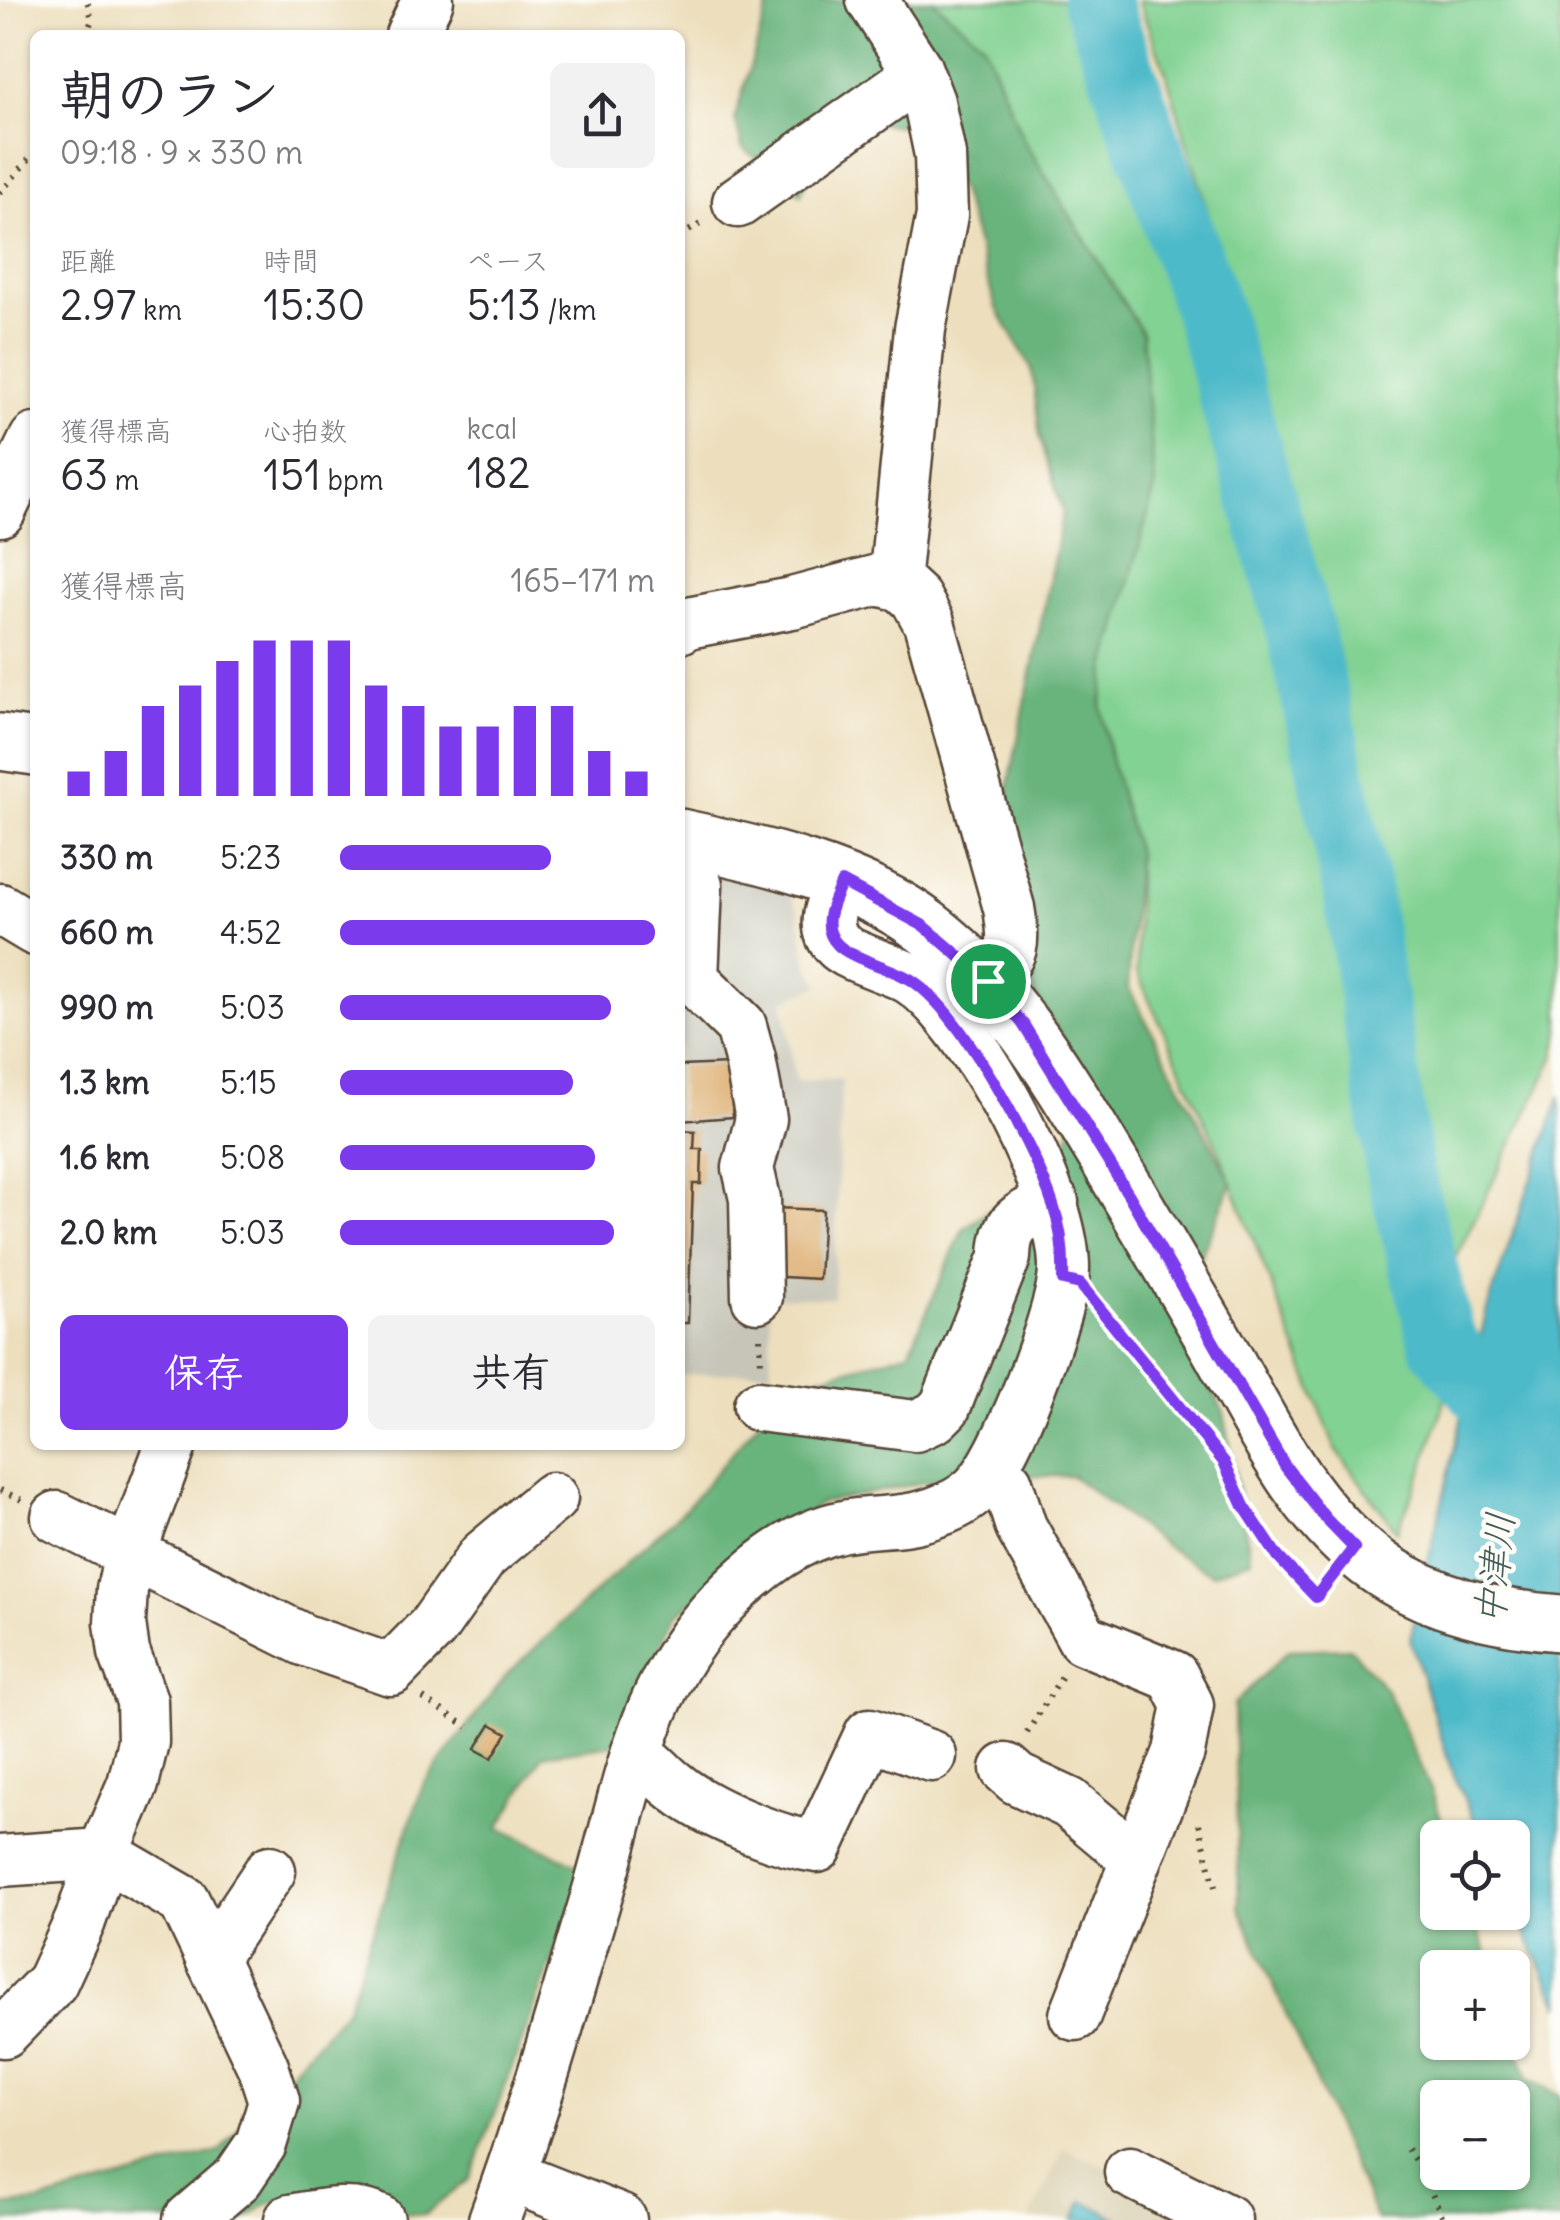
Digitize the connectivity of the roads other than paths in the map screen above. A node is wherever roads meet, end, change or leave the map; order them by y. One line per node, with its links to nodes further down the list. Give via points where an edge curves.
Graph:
1 (428, 0): 3 (street)
2 (872, 0): 4 (street)
3 (413, 30)
4 (918, 75): 5 (street); 9 (street, via 940,156 942,215 920,328)
5 (738, 202)
6 (30, 450): 7 (street)
7 (0, 512): 8 (street)
8 (30, 528)
9 (894, 582): 10 (street, via 868,581); 18 (street, via 916,598 929,622 1009,908 1014,944)
10 (685, 624)
11 (0, 742): 12 (main road)
12 (30, 746)
13 (685, 838): 15 (main road)
14 (685, 869): 20 (street, via 696,885 693,980 741,1026 756,1089 761,1119 748,1168 756,1199)
15 (842, 882): 18 (main road, via 924,926); 19 (street, via 828,912 836,944 913,981 945,1012 988,1073)
16 (0, 909): 17 (street)
17 (30, 927)
18 (988, 981): 27 (main road, via 1054,1069 1285,1466 1325,1518 1363,1555 1416,1588 1506,1616)
19 (1053, 1202): 21 (street, via 1017,1219 1006,1235 1005,1256 945,1407 935,1417 915,1426); 23 (street, via 1063,1280 1014,1426)
20 (758, 1297)
21 (760, 1406)
22 (170, 1450): 26 (street)
23 (990, 1473): 28 (street, via 964,1500 934,1513 832,1528 777,1555 696,1632 652,1704); 32 (street, via 1007,1484 1021,1527 1083,1639 1174,1676 1188,1705 1180,1752)
24 (552, 1498): 26 (street, via 482,1556 432,1627 391,1670 304,1640)
25 (57, 1517): 26 (street)
26 (131, 1551): 31 (street, via 120,1623 142,1701 142,1742 133,1784)
27 (1560, 1623)
28 (636, 1754): 29 (street, via 716,1810 817,1847 867,1730); 39 (street)
29 (930, 1756)
30 (1006, 1769): 32 (street, via 1069,1803)
31 (103, 1854): 33 (street); 35 (street, via 184,1901); 37 (street, via 52,1982)
32 (1136, 1859): 36 (street)
33 (0, 1861)
34 (270, 1870): 35 (street)
35 (211, 1959): 40 (street, via 274,2101 261,2144 238,2178)
36 (1075, 2016)
37 (0, 2032)
38 (1130, 2172): 44 (street)
39 (502, 2198): 43 (street)
40 (189, 2220)
41 (290, 2220): 42 (street, via 331,2214)
42 (379, 2220)
43 (621, 2220)
44 (1226, 2220)

